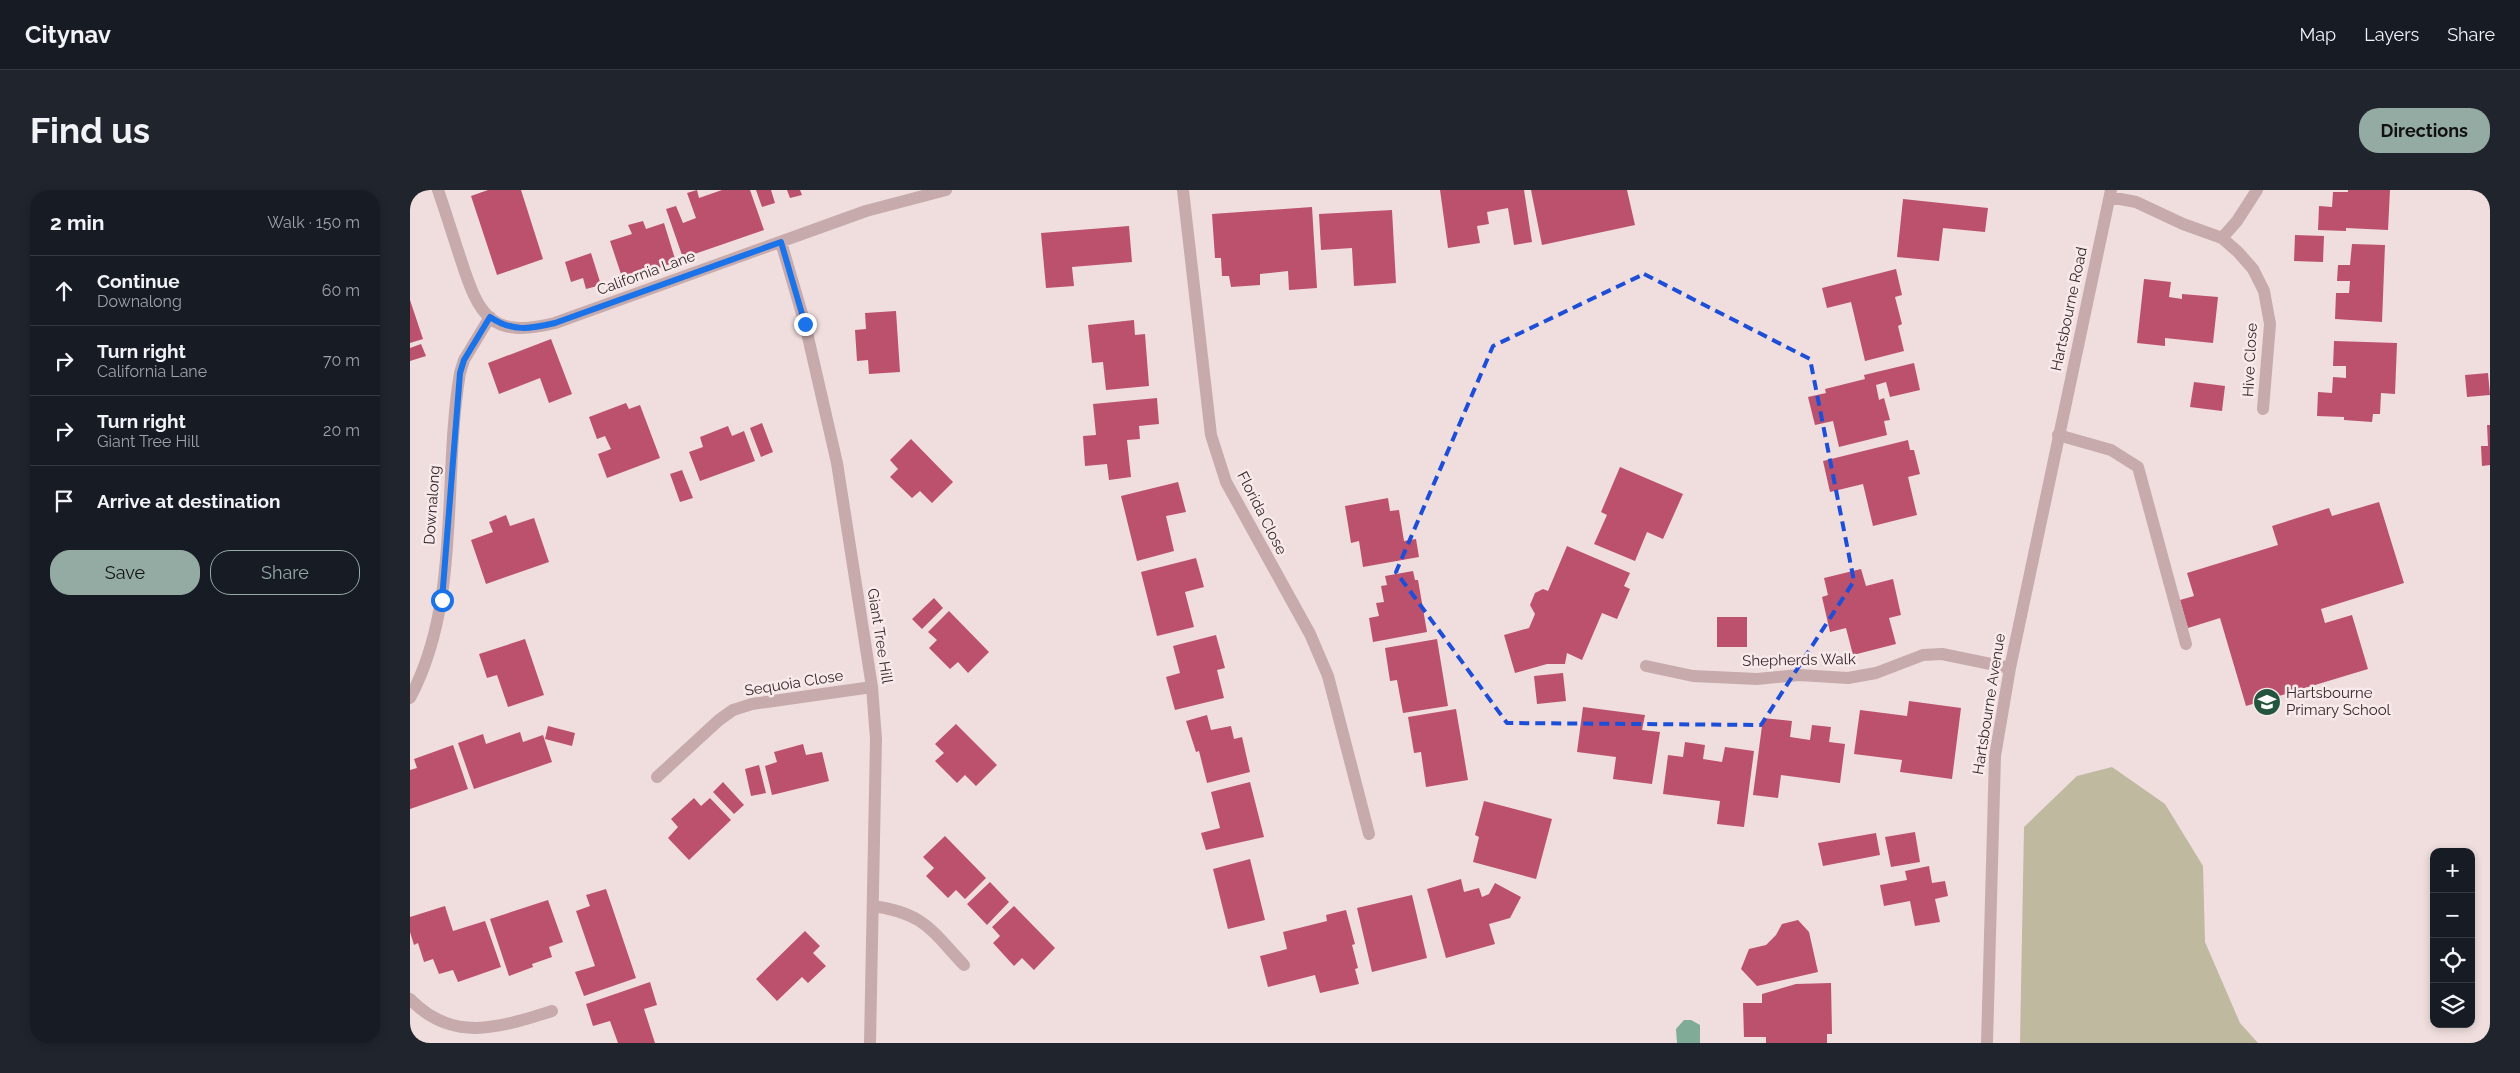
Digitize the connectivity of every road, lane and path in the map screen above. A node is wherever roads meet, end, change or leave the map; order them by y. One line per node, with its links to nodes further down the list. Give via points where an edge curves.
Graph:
1 (438, 190): 8 (street, California Lane, via 476,303)
2 (946, 190): 7 (street, California Lane, via 866,212)
3 (1183, 190): 17 (street, Florida Close, via 1211,435 1226,482 1310,634 1328,676)
4 (2257, 190): 6 (street)
5 (2111, 194): 6 (street, Hive Close); 10 (street, Hartsbourne Road)
6 (2222, 238): 9 (street, Hive Close, via 2252,269 2264,291 2270,324)
7 (781, 242): 8 (street, California Lane, via 555,323 514,329); 14 (street, Giant Tree Hill, via 805,324 837,463)
8 (490, 317): 15 (street, Downalong, via 464,360 460,373 442,600 431,649)
9 (2263, 409)
10 (2058, 435): 11 (street, via 2111,450 2138,467); 13 (street, Hartsbourne Avenue)
11 (2186, 644)
12 (1646, 666): 13 (street, Shepherds Walk, via 1693,676 1848,678 1876,673 1923,655 1942,654)
13 (2010, 668): 23 (street, Hartsbourne Avenue, via 1994,756)
14 (872, 687): 16 (street, Sequoia Close, via 752,704 733,710); 18 (street, Giant Tree Hill, via 876,740)
15 (410, 698)
16 (658, 777)
17 (1369, 834)
18 (873, 906): 19 (street, via 897,910 918,919); 22 (street, Giant Tree Hill)
19 (964, 965)
20 (410, 999): 21 (street, via 420,1012 440,1027 461,1034 484,1032)
21 (552, 1011)
22 (870, 1043)
23 (1987, 1043)

